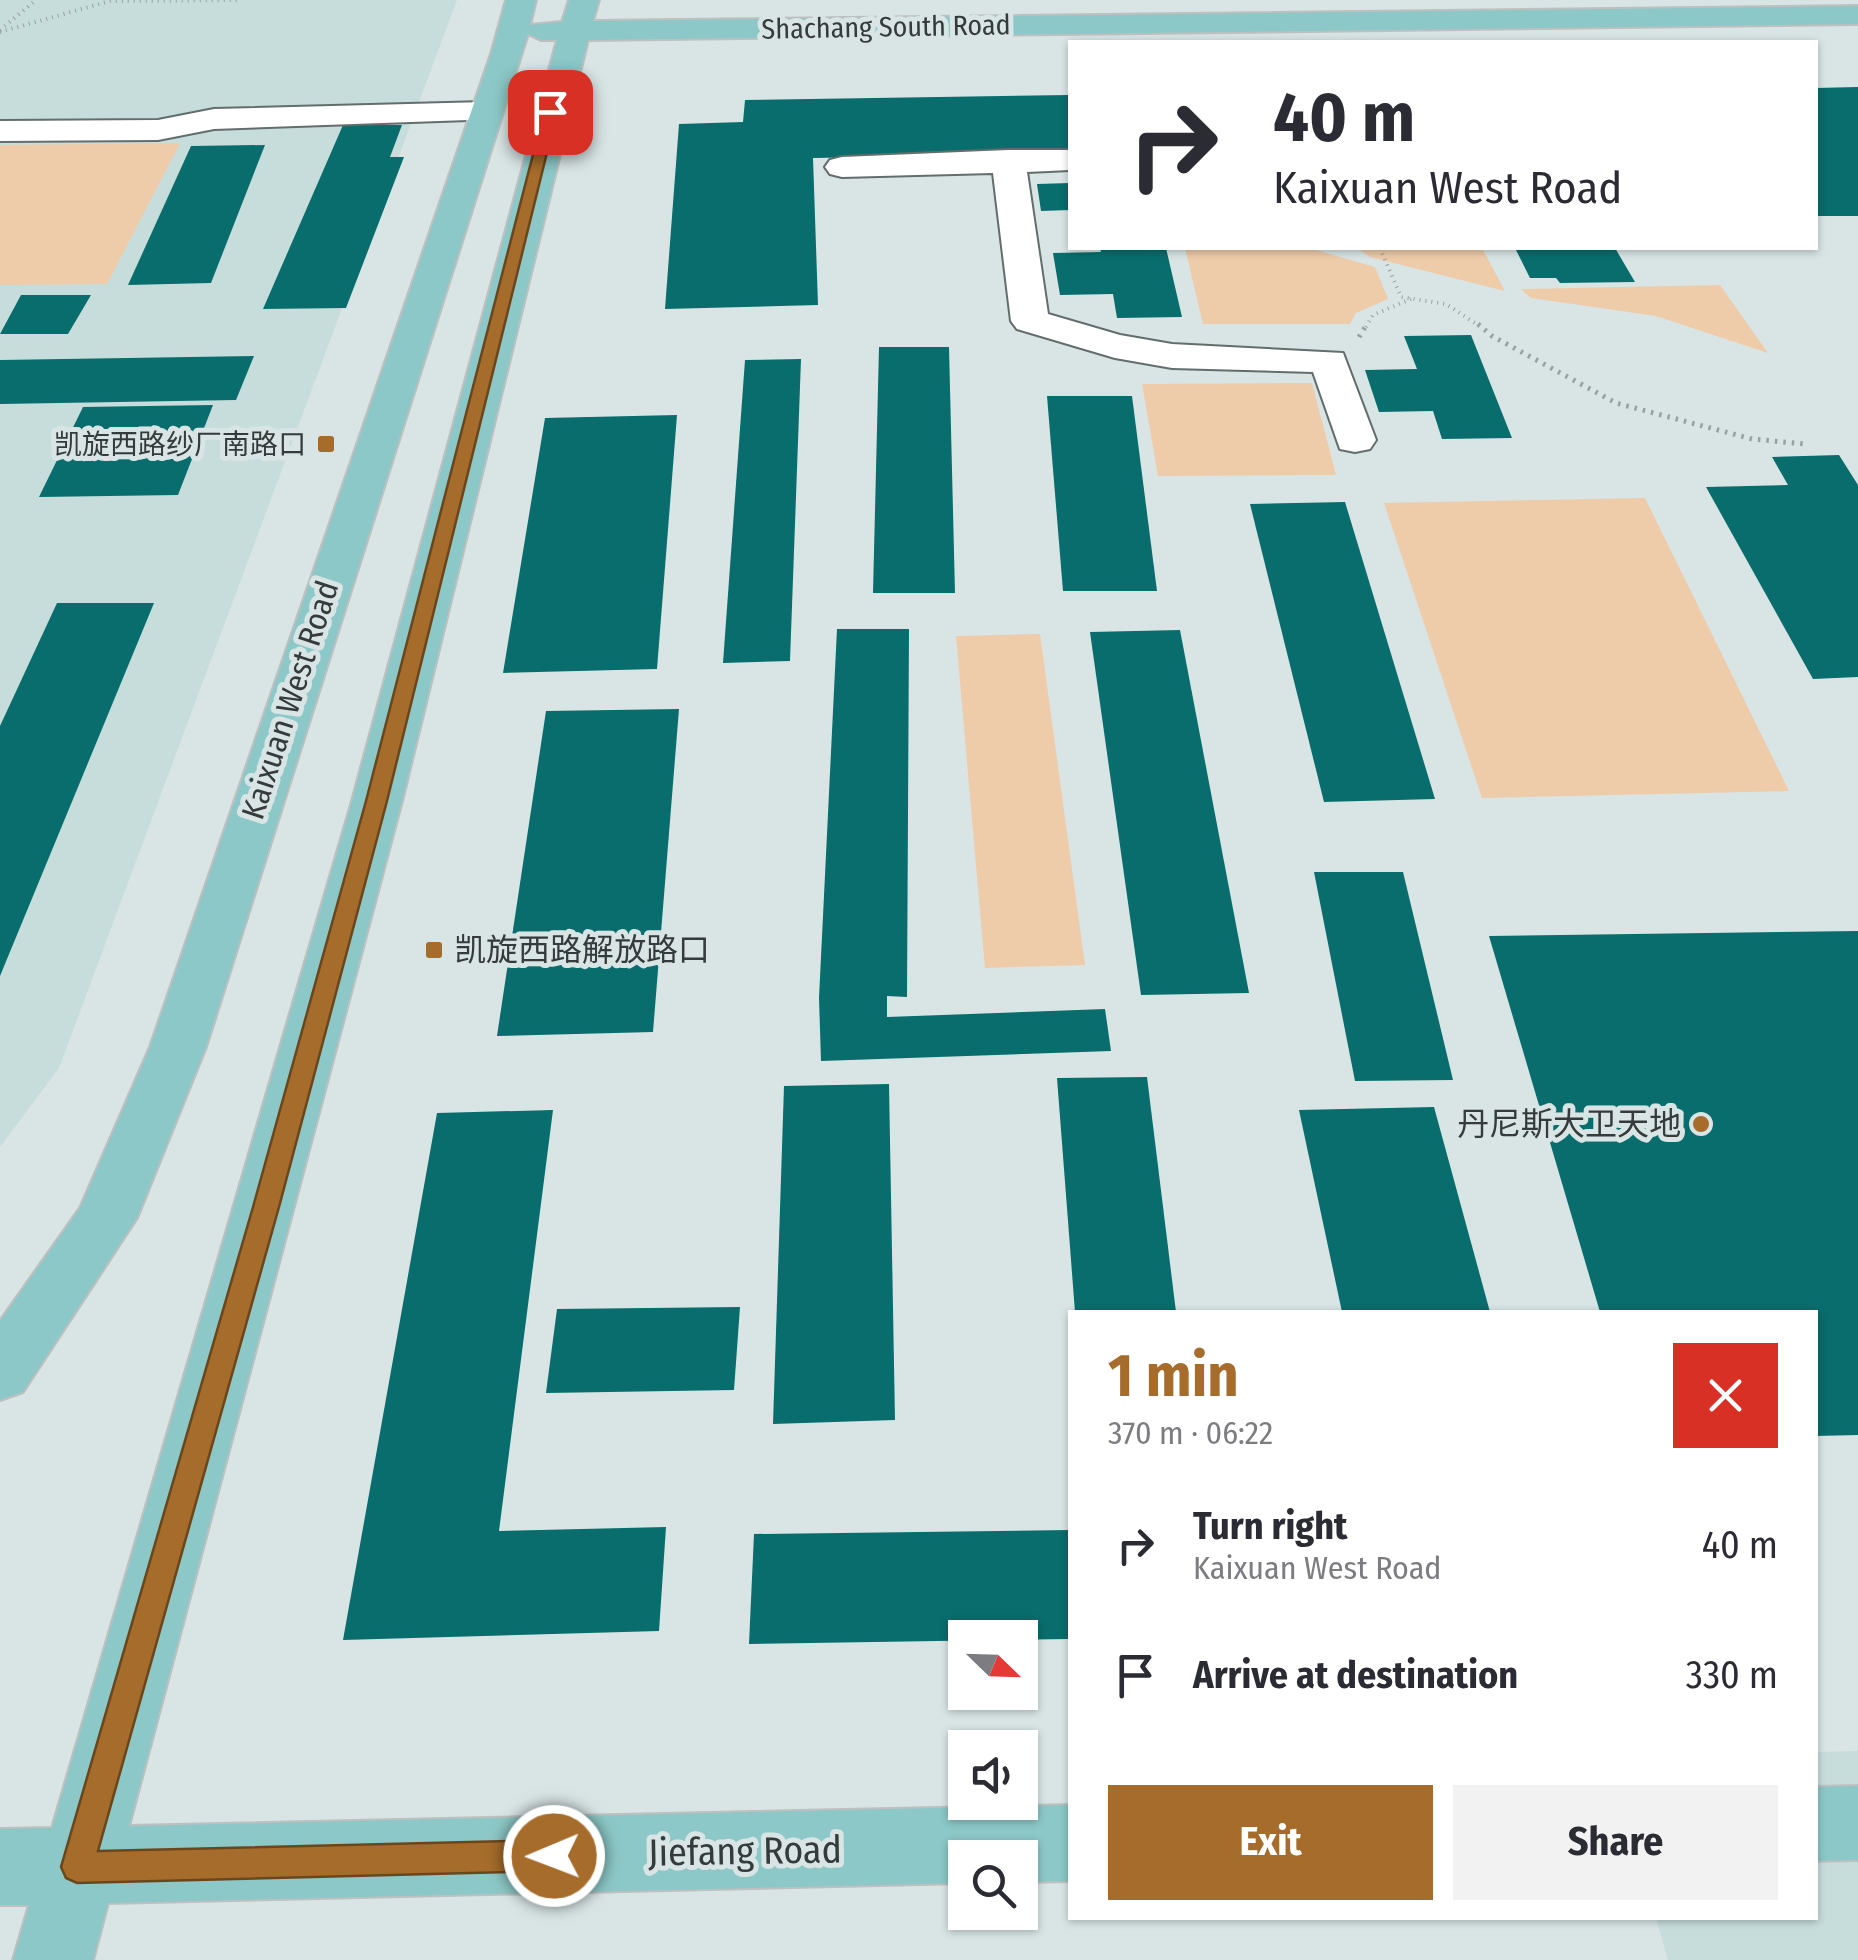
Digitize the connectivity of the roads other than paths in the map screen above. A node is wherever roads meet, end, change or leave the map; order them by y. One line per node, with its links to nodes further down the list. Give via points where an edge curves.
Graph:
1 (584, 0): 6 (main road)
2 (1858, 15): 6 (main road, Shachang South Road)
3 (514, 28): 6 (main road, Shachang South Road); 8 (main road, Kaixuan West Road)
4 (1858, 38): 5 (main road)
5 (1634, 40)
6 (571, 42): 7 (main road, Shachang South Road); 19 (main road, via 377,801)
7 (1068, 47)
8 (485, 112): 9 (lane, via 214,119 158,130); 14 (main road, Kaixuan West Road, via 178,1047 106,1218)
9 (0, 131)
10 (1008, 160): 11 (lane); 12 (lane); 13 (lane, via 1030,321 1172,356 1330,361)
11 (1068, 160)
12 (842, 167)
13 (1355, 440)
14 (0, 1372)
15 (1858, 1823): 16 (main road)
16 (1818, 1824)
17 (1068, 1843): 19 (main road, Jiefang Road)
18 (0, 1867): 19 (main road, Jiefang Road)
19 (77, 1867): 20 (main road)
20 (53, 1960)

